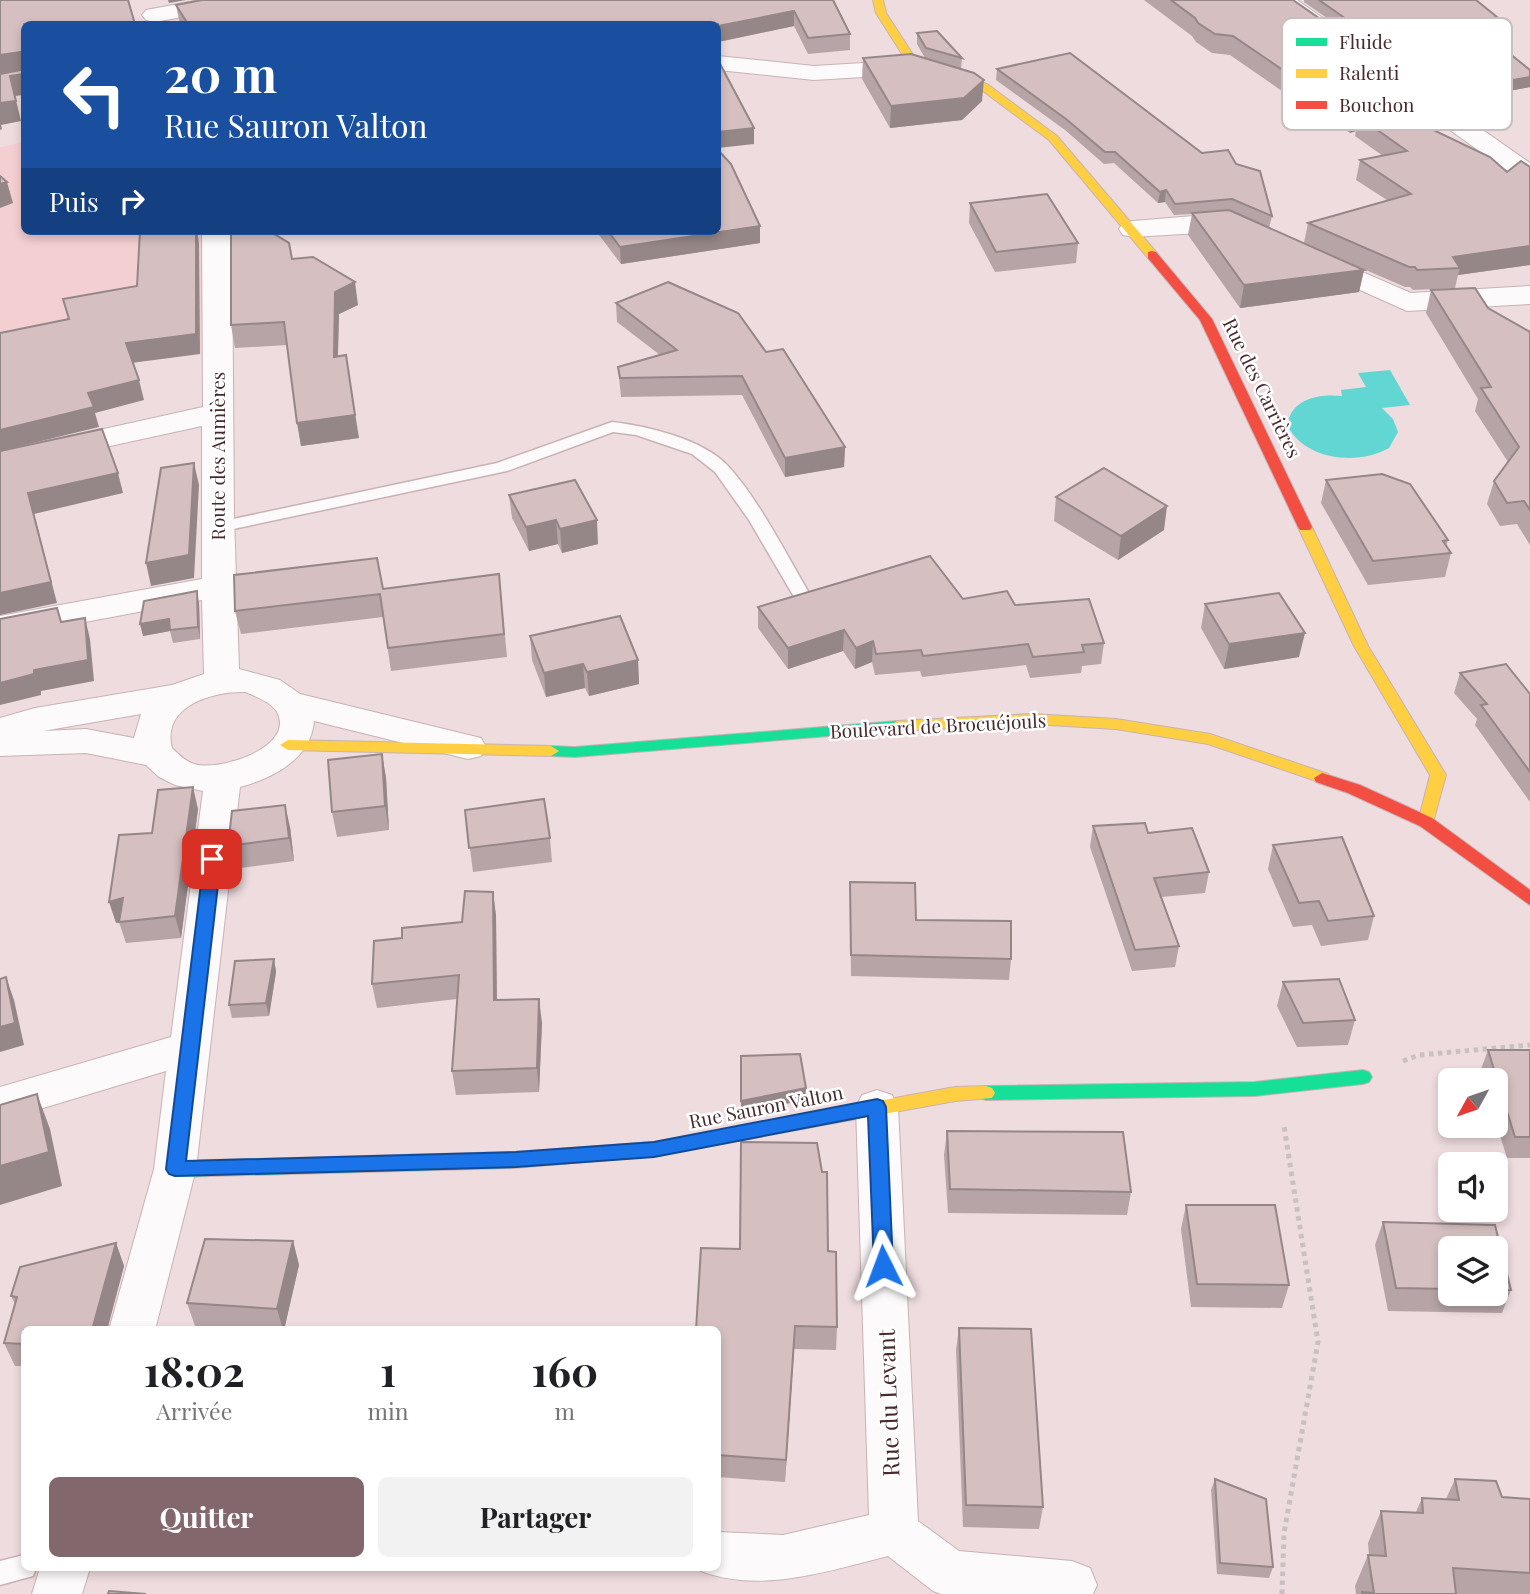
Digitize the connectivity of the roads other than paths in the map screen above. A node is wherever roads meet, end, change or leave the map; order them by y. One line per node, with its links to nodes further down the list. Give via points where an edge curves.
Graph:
1 (241, 0): 4 (street)
2 (878, 0): 7 (street)
3 (1281, 0): 5 (street)
4 (152, 13)
5 (1307, 18)
6 (721, 63): 7 (street, via 814,72)
7 (915, 66): 10 (street, Rue des Carrières, via 983,86 1053,138)
8 (1466, 130): 9 (street)
9 (1530, 175)
10 (1133, 229): 11 (street, via 1230,221); 30 (street, Rue des Carrières, via 1206,319 1361,646 1438,775)
11 (1256, 232)
12 (217, 235): 15 (street, Route des Aumières)
13 (1293, 250): 14 (street, via 1407,302)
14 (1530, 295)
15 (219, 413): 16 (street); 17 (street, Route des Aumières)
16 (0, 461)
17 (219, 527): 18 (street, Route des Aumières); 19 (lane, via 501,467 612,428 639,430 698,451 720,468 757,519)
18 (217, 587): 20 (street); 21 (street, Route des Aumières)
19 (803, 598)
20 (0, 627)
21 (222, 681): 22 (street); 23 (street, via 263,684)
22 (181, 695): 24 (street, via 36,720); 28 (street, via 164,708 154,724 151,740)
23 (290, 703): 26 (street, via 295,730); 27 (street, Boulevard de Brocuéjouls)
24 (0, 731)
25 (0, 745): 28 (street, via 86,741)
26 (288, 745): 27 (street, Boulevard de Brocuéjouls); 29 (street, via 261,766)
27 (473, 748): 30 (street, Boulevard de Brocuéjouls, via 575,752 1033,719 1116,724 1210,739 1354,789)
28 (157, 755): 29 (street, via 183,774)
29 (223, 778): 32 (street)
30 (1426, 822): 31 (street, Boulevard de Brocuéjouls)
31 (1530, 899)
32 (189, 1048): 34 (street); 36 (street)
33 (1363, 1077): 35 (street, Rue Sauron Valton, via 1255,1089 955,1094)
34 (0, 1104)
35 (877, 1107): 36 (street, Rue Sauron Valton, via 654,1149 516,1160); 38 (street, Rue du Levant)
36 (175, 1169): 37 (street)
37 (133, 1326)
38 (894, 1532): 39 (street, via 783,1558); 43 (street, via 950,1574)
39 (721, 1555)
40 (21, 1568): 42 (lane)
41 (64, 1571): 44 (street)
42 (0, 1573)
43 (1072, 1585)
44 (57, 1594)

